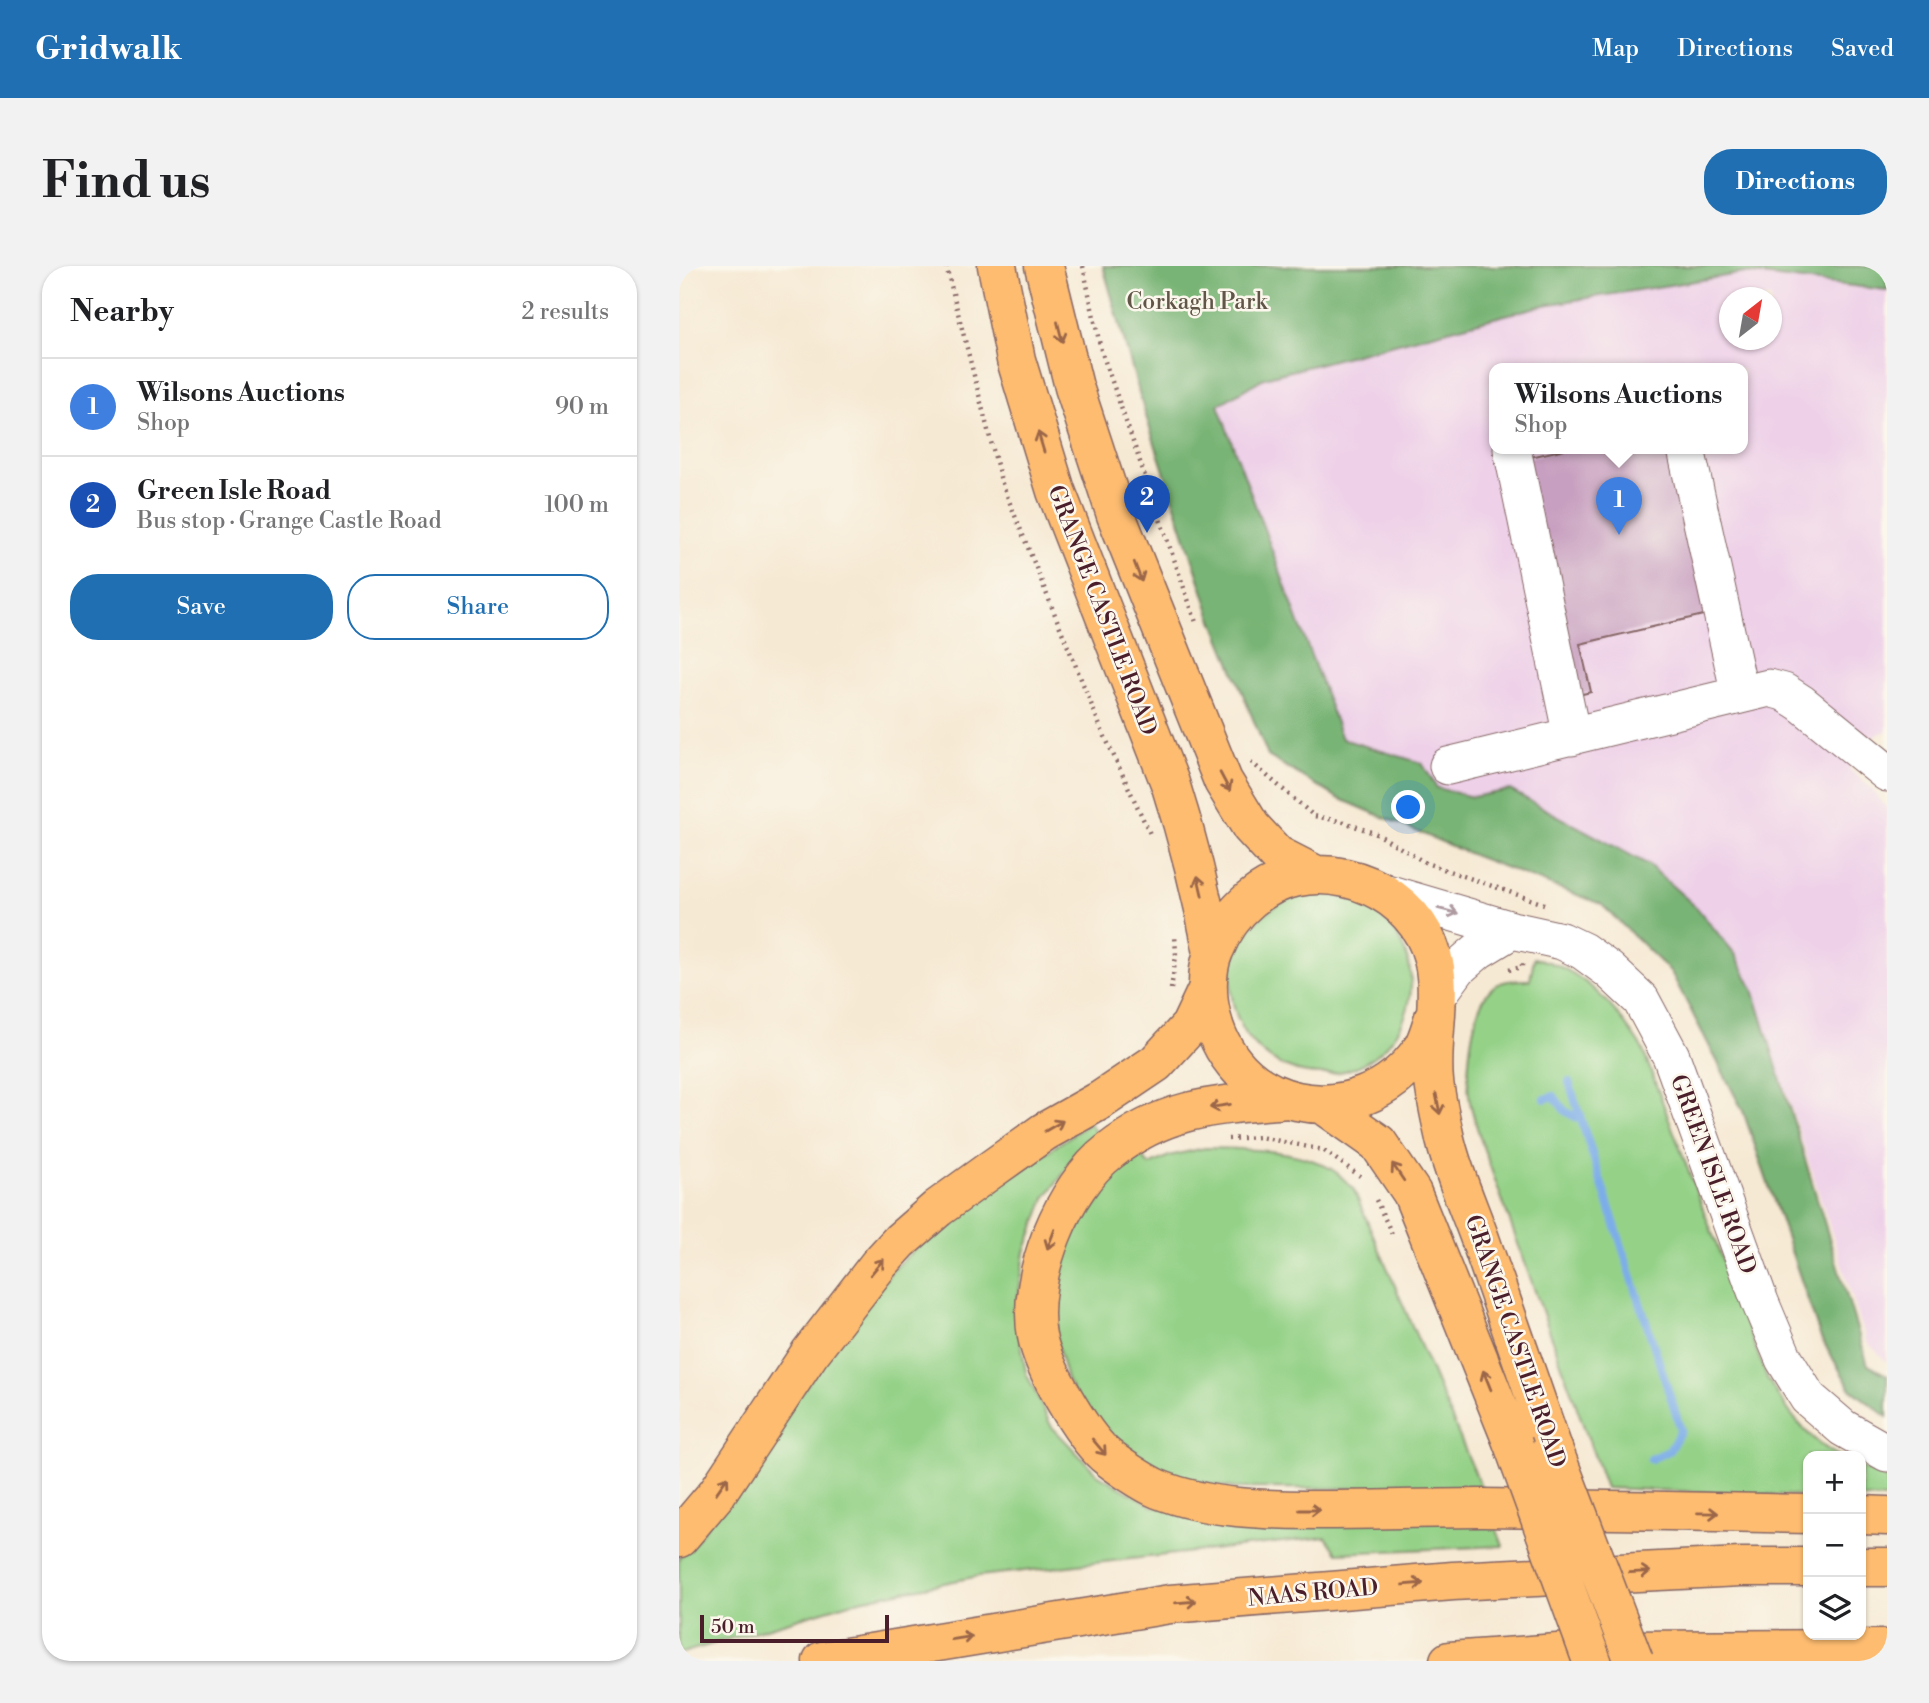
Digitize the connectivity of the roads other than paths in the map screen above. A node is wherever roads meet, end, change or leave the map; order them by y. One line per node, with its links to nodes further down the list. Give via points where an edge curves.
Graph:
1 (996, 266): 12 (main road, GRANGE CASTLE ROAD, one-way to 1, via 1193,860 1177,804 1056,491 1016,360)
2 (1044, 266): 9 (main road, GRANGE CASTLE ROAD, one-way to 9, via 1074,387 1116,515 1223,781 1251,827 1277,855)
3 (1513, 454): 6 (street)
4 (1687, 454): 5 (street)
5 (1740, 695): 6 (street); 8 (street, via 1769,688 1784,692)
6 (1572, 737): 7 (street)
7 (1448, 766)
8 (1887, 773)
9 (1316, 874): 10 (main road, GRANGE CASTLE ROAD, via 1351,878); 12 (main road, GRANGE CASTLE ROAD, via 1283,881 1252,898 1228,923)
10 (1384, 892): 11 (street, GREEN ISLE ROAD, one-way to 11); 13 (main road, GRANGE CASTLE ROAD, via 1407,911 1425,936 1435,965)
11 (1512, 930): 13 (street, via 1458,968); 15 (street, GREEN ISLE ROAD, via 1584,951 1641,1000 1671,1056 1784,1359 1808,1398 1843,1427)
12 (1210, 972): 14 (main road, GRANGE CASTLE ROAD, via 1211,1019 1221,1046 1261,1087); 19 (main road, one-way to 12, via 717,1493 810,1353 900,1241 1044,1132 1156,1063 1190,1026)
13 (1437, 1003): 14 (main road, GRANGE CASTLE ROAD, via 1422,1049 1397,1078 1363,1098); 27 (main road, GRANGE CASTLE ROAD, one-way to 27, bridge, via 1434,1080 1445,1140 1552,1446)
14 (1306, 1102): 16 (main road, one-way to 16, via 1232,1104 1178,1112 1108,1152 1060,1215 1044,1256 1037,1292 1037,1335 1069,1409 1104,1454 1156,1488 1214,1504 1266,1509); 26 (main road, GRANGE CASTLE ROAD, one-way to 14, bridge, via 1513,1444 1412,1194 1378,1143)
15 (1887, 1453)
16 (1803, 1514)
17 (1866, 1515): 18 (main road)
18 (1887, 1516)
19 (679, 1538)
20 (1803, 1567): 24 (main road, NAAS ROAD, one-way to 20, via 1170,1604 1453,1581)
21 (1866, 1567): 22 (main road)
22 (1887, 1567)
23 (1887, 1649): 25 (main road, via 1597,1650)
24 (822, 1661)
25 (1450, 1661)
26 (1592, 1661)
27 (1635, 1661)

